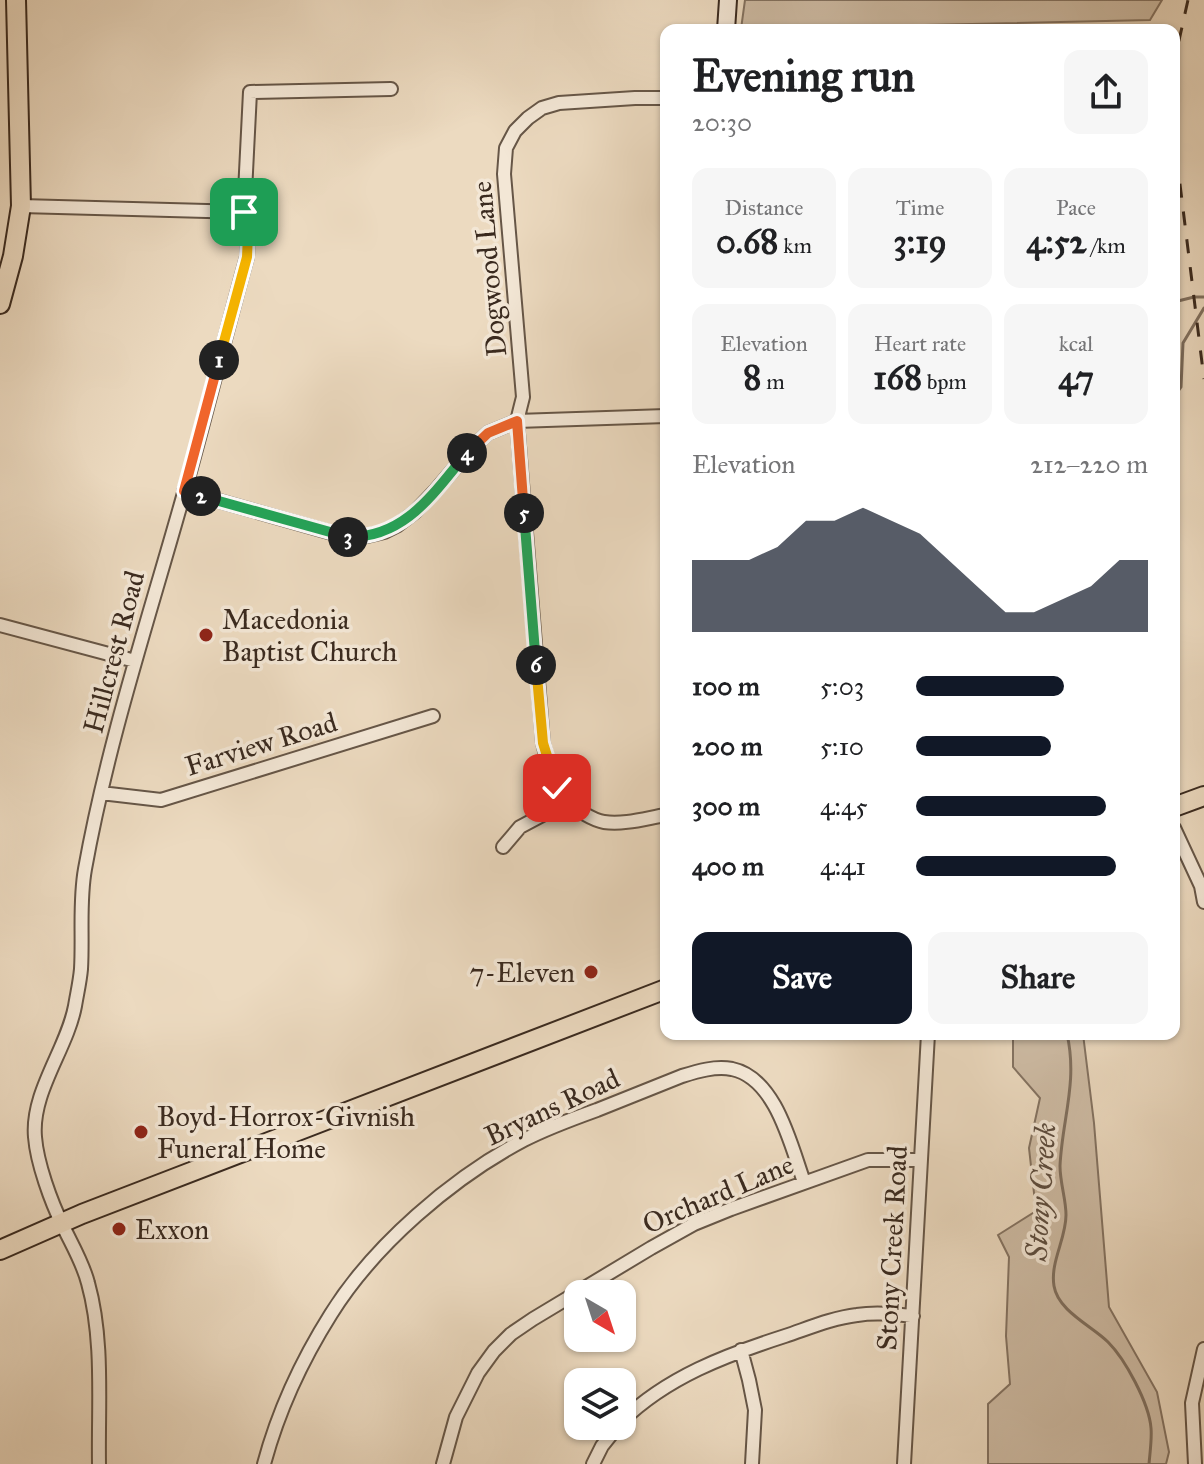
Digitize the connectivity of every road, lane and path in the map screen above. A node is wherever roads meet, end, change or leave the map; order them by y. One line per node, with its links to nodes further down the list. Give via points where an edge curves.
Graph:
1 (16, 0): 6 (main road)
2 (728, 0): 3 (street)
3 (726, 24)
4 (391, 89): 7 (street, Hillcrest Road, via 250,92)
5 (660, 98): 10 (street, Dogwood Lane, via 542,108 515,131 506,148 523,397)
6 (21, 206): 7 (street); 8 (main road)
7 (244, 212): 11 (street, Hillcrest Road, via 247,257)
8 (0, 304)
9 (660, 416): 10 (street)
10 (517, 421): 11 (street, via 488,433 415,512 384,532 367,536 332,533); 17 (street, Dogwood Lane, via 543,743)
11 (184, 491): 13 (street, Hillcrest Road)
12 (0, 625): 13 (street)
13 (135, 661): 15 (street, Hillcrest Road)
14 (433, 716): 15 (street, Farview Road, via 161,800)
15 (101, 793): 27 (street, Hillcrest Road, via 80,907 81,972 74,1011 36,1114 40,1165)
16 (1204, 796): 18 (main road)
17 (567, 802): 19 (street, via 602,822); 21 (street, via 520,827)
18 (1180, 805)
19 (660, 816)
20 (1180, 841): 22 (street)
21 (503, 847)
22 (1204, 902)
23 (660, 991): 27 (main road)
24 (928, 1040): 25 (street, Stony Creek Road)
25 (921, 1160): 26 (street, Orchard Lane, via 868,1160); 29 (street, Stony Creek Road)
26 (804, 1182): 35 (street, Bryans Road, via 774,1103 750,1077 734,1069 682,1076 525,1139 444,1193 401,1230 348,1290 303,1365); 36 (street, Orchard Lane, via 694,1224 511,1334 478,1373 456,1417)
27 (61, 1222): 28 (main road); 34 (street, Hillcrest Road, via 84,1272 95,1314)
28 (0, 1250)
29 (913, 1316): 31 (street, via 857,1315); 39 (street, Stony Creek Road)
30 (1204, 1349): 40 (street, via 1192,1403)
31 (741, 1350): 32 (street, via 668,1384); 38 (street, via 755,1410)
32 (636, 1408)
33 (607, 1440): 37 (street)
34 (99, 1464)
35 (264, 1464)
36 (443, 1464)
37 (593, 1464)
38 (752, 1464)
39 (904, 1464)
40 (1195, 1464)

